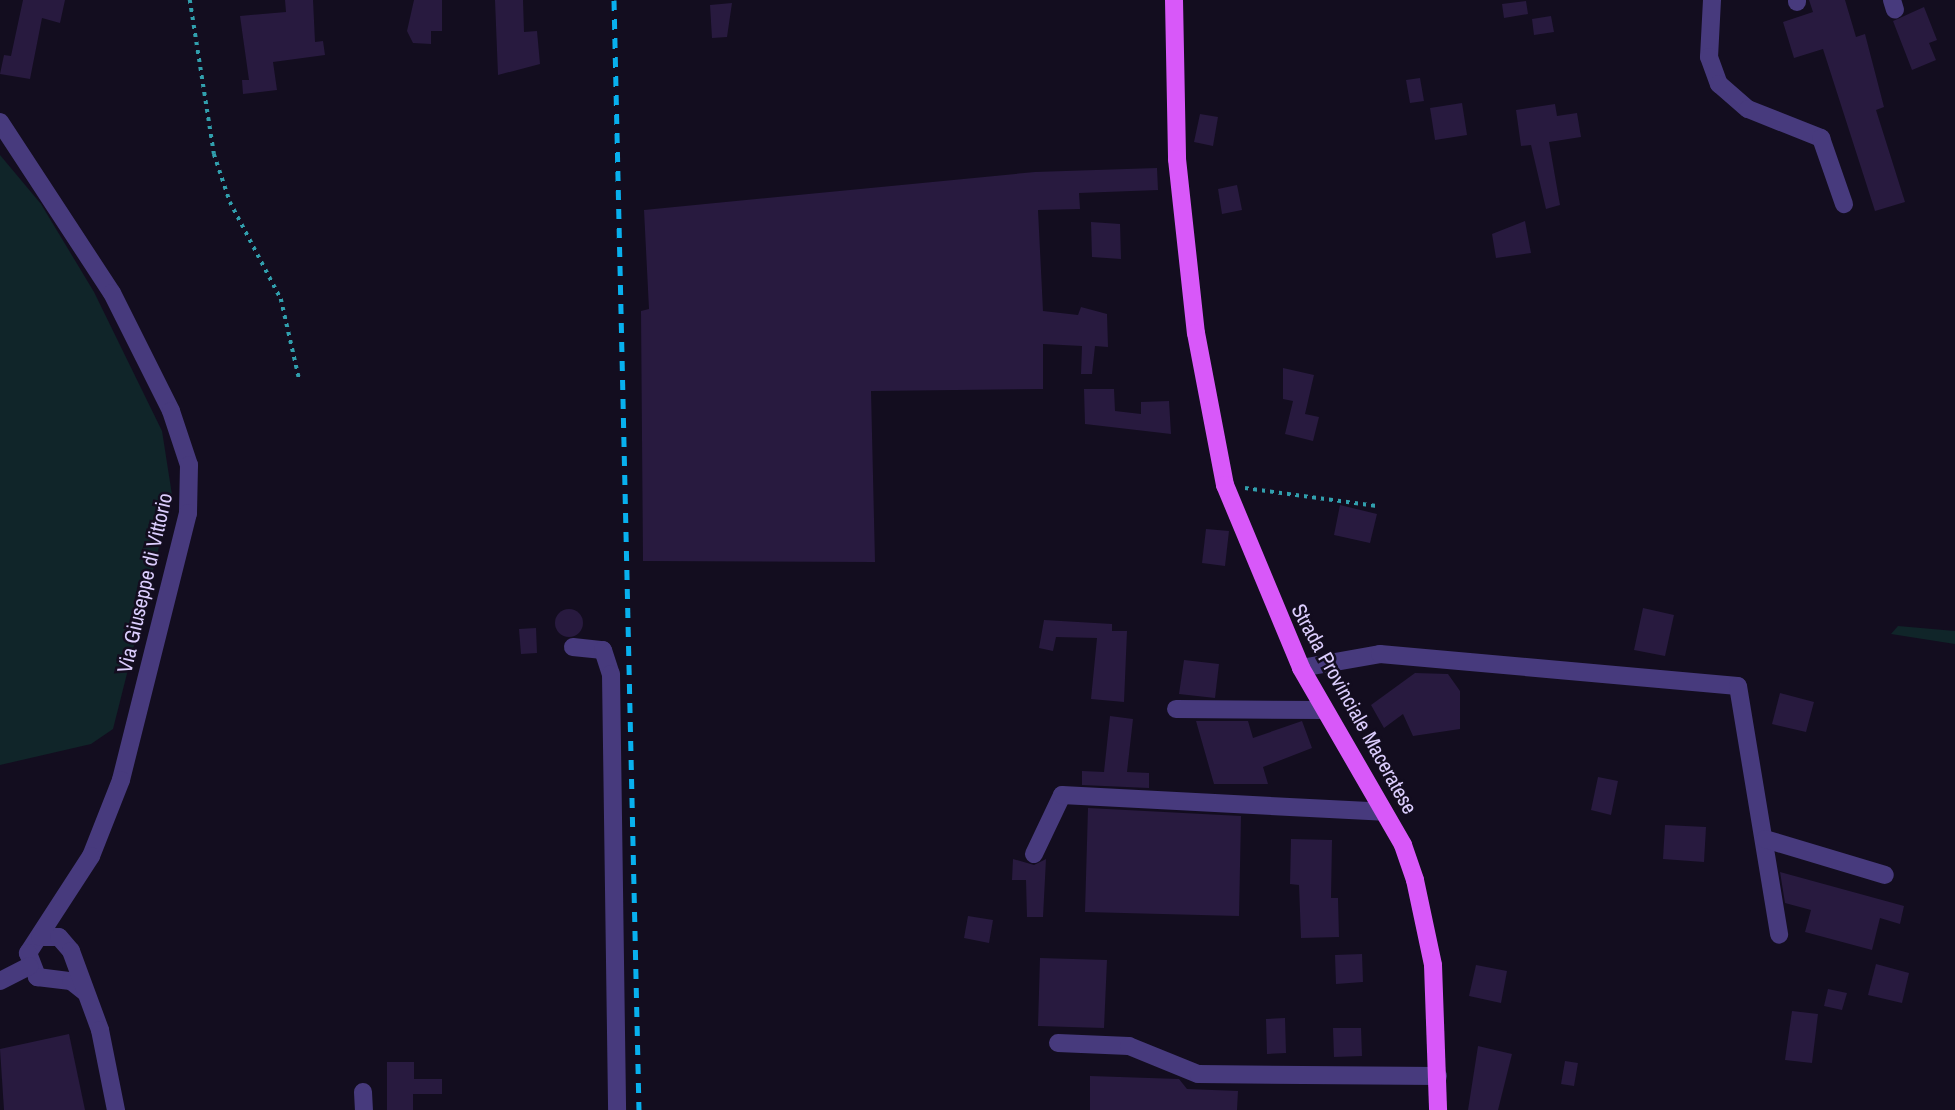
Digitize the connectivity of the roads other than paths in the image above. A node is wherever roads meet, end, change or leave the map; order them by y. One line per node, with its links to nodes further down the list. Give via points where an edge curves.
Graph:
1 (1174, 0): 6 (main road, Strada Provinciale Maceratese, via 1181,199 1196,333 1225,485)
2 (1712, 0): 4 (street, via 1709,57 1719,83 1748,109 1822,138)
3 (0, 122): 13 (street, Via Giuseppe di Vittorio, via 112,293 171,411 189,465 188,513 131,743)
4 (1844, 204)
5 (573, 647): 25 (street, via 610,657)
6 (1301, 668): 8 (main road, Strada Provinciale Maceratese); 10 (street, via 1380,654 1738,686)
7 (1175, 709): 8 (street)
8 (1324, 710): 9 (main road, Strada Provinciale Maceratese)
9 (1384, 812): 11 (street, via 1062,795); 23 (main road, Strada Provinciale Maceratese, via 1427,918)
10 (1765, 839): 12 (street); 14 (street)
11 (1034, 854)
12 (1885, 875)
13 (76, 883): 15 (street, Via Giuseppe di Vittorio); 16 (street, Via Giuseppe di Vittorio)
14 (1779, 935)
15 (40, 937): 16 (street); 18 (street, Via Giuseppe di Vittorio, via 30,947)
16 (65, 941): 17 (street, Via Giuseppe di Vittorio)
17 (71, 963): 19 (street); 21 (street, Via Giuseppe di Vittorio)
18 (29, 966): 19 (street, via 43,979); 20 (street)
19 (57, 979): 21 (street)
20 (0, 981)
21 (85, 992): 24 (street, Via Giuseppe di Vittorio)
22 (1058, 1044): 23 (street, via 1129,1046 1198,1074)
23 (1438, 1076): 26 (main road, Strada Provinciale Maceratese)
24 (116, 1110)
25 (617, 1110)
26 (1438, 1110)

